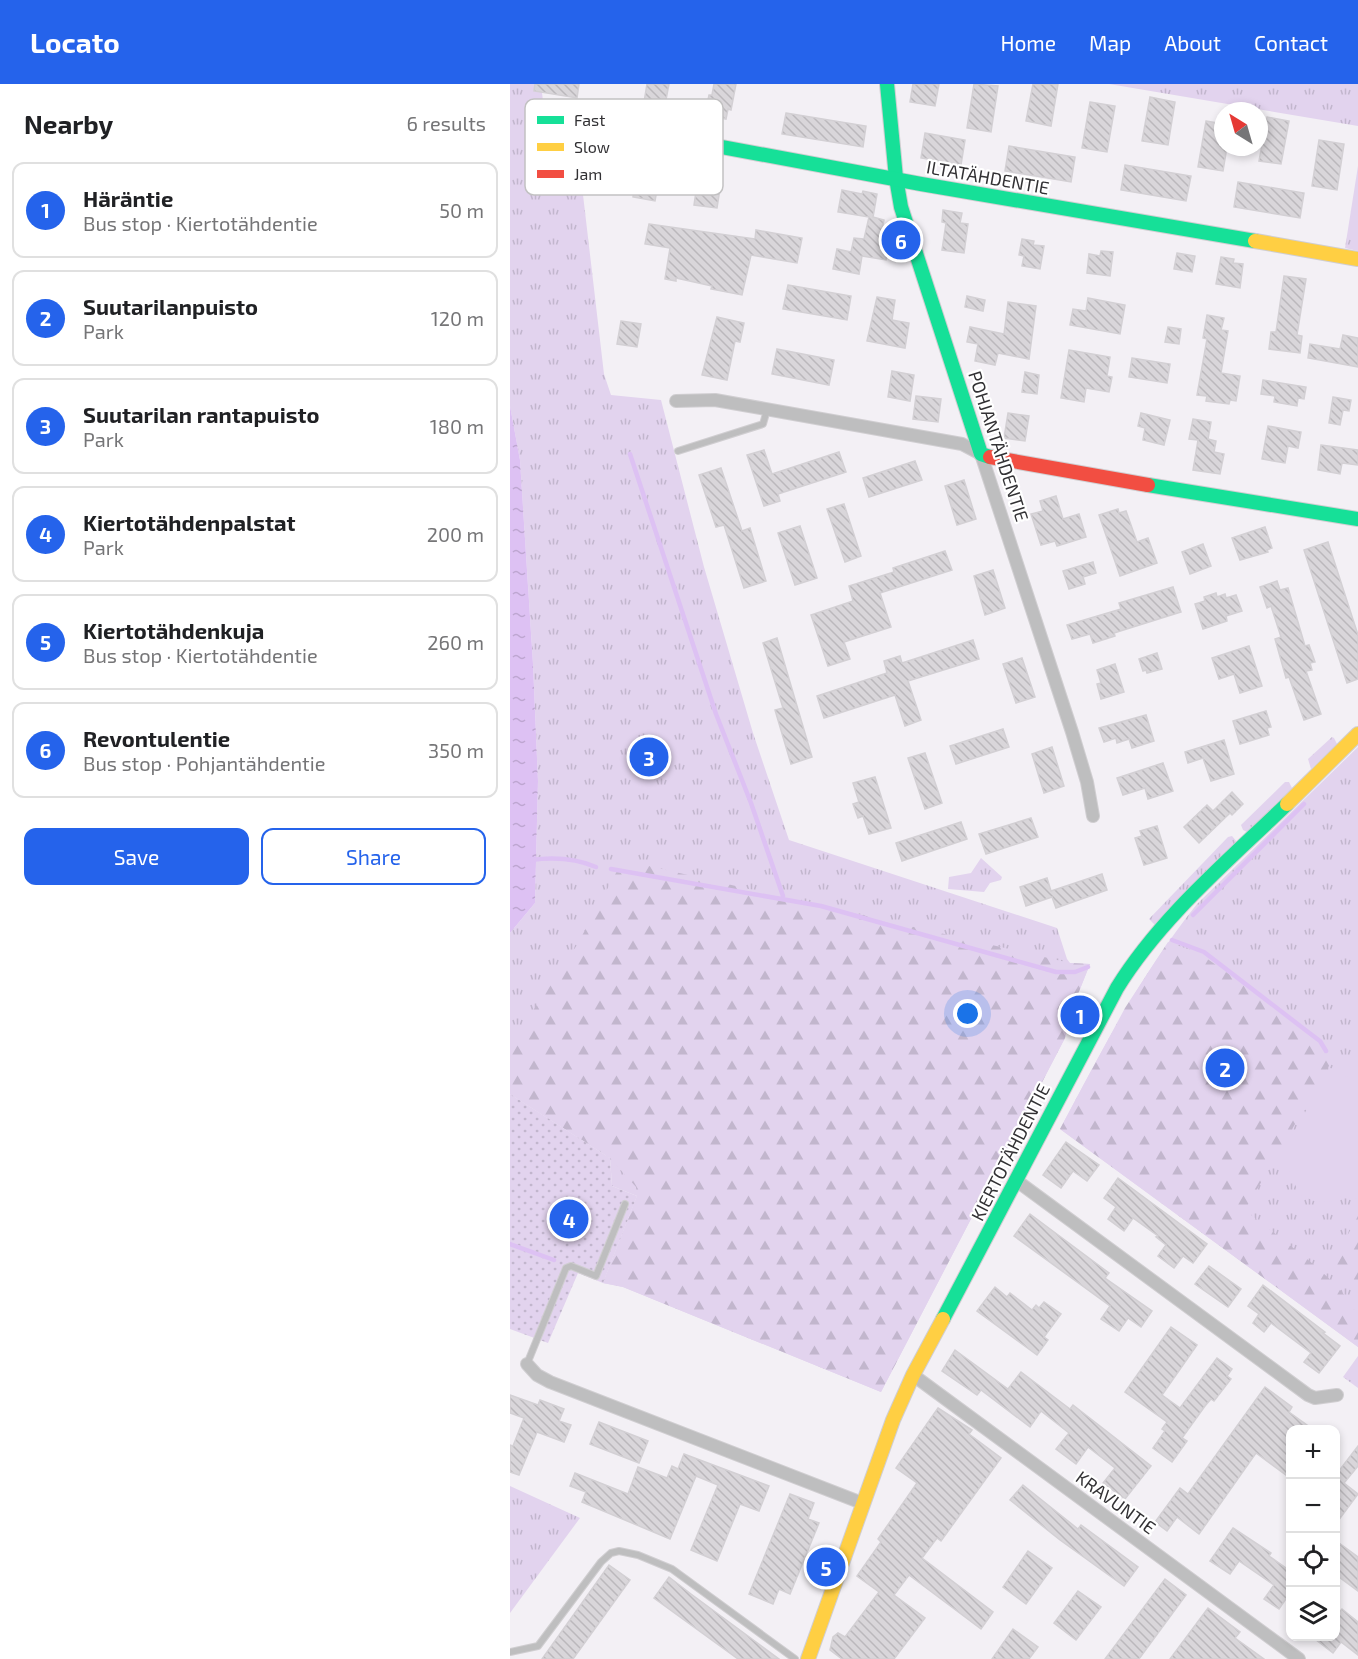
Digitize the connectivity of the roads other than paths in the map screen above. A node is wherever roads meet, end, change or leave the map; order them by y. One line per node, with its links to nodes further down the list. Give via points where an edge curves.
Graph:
1 (887, 84): 3 (street, POHJANTÄHDENTIE)
2 (723, 147): 3 (street, ILTATÄHDENTIE)
3 (896, 178): 4 (street, ILTATÄHDENTIE); 8 (street, POHJANTÄHDENTIE, via 901,207)
4 (1358, 258)
5 (676, 401): 6 (street, via 716,400)
6 (767, 410): 7 (lane, via 763,424); 8 (street, via 962,444)
7 (678, 452)
8 (981, 454): 9 (street, via 998,460); 11 (street, POHJANTÄHDENTIE, via 1072,732)
9 (1358, 519)
10 (1358, 734): 12 (street, KIERTOTÄHDENTIE, via 1183,905 1136,959 1092,1034)
11 (1093, 816)
12 (1017, 1181): 15 (street, KIERTOTÄHDENTIE); 16 (street, via 1308,1395)
13 (625, 1204): 14 (lane, via 596,1276 571,1266 566,1268)
14 (527, 1364): 17 (street, via 550,1382)
15 (913, 1375): 17 (street, KIERTOTÄHDENTIE); 21 (street, KRAVUNTIE)
16 (1337, 1395)
17 (862, 1503): 19 (street, KIERTOTÄHDENTIE)
18 (510, 1652): 20 (lane, via 538,1646 601,1562 619,1551 672,1569)
19 (811, 1658)
20 (795, 1659)
21 (1299, 1659)

